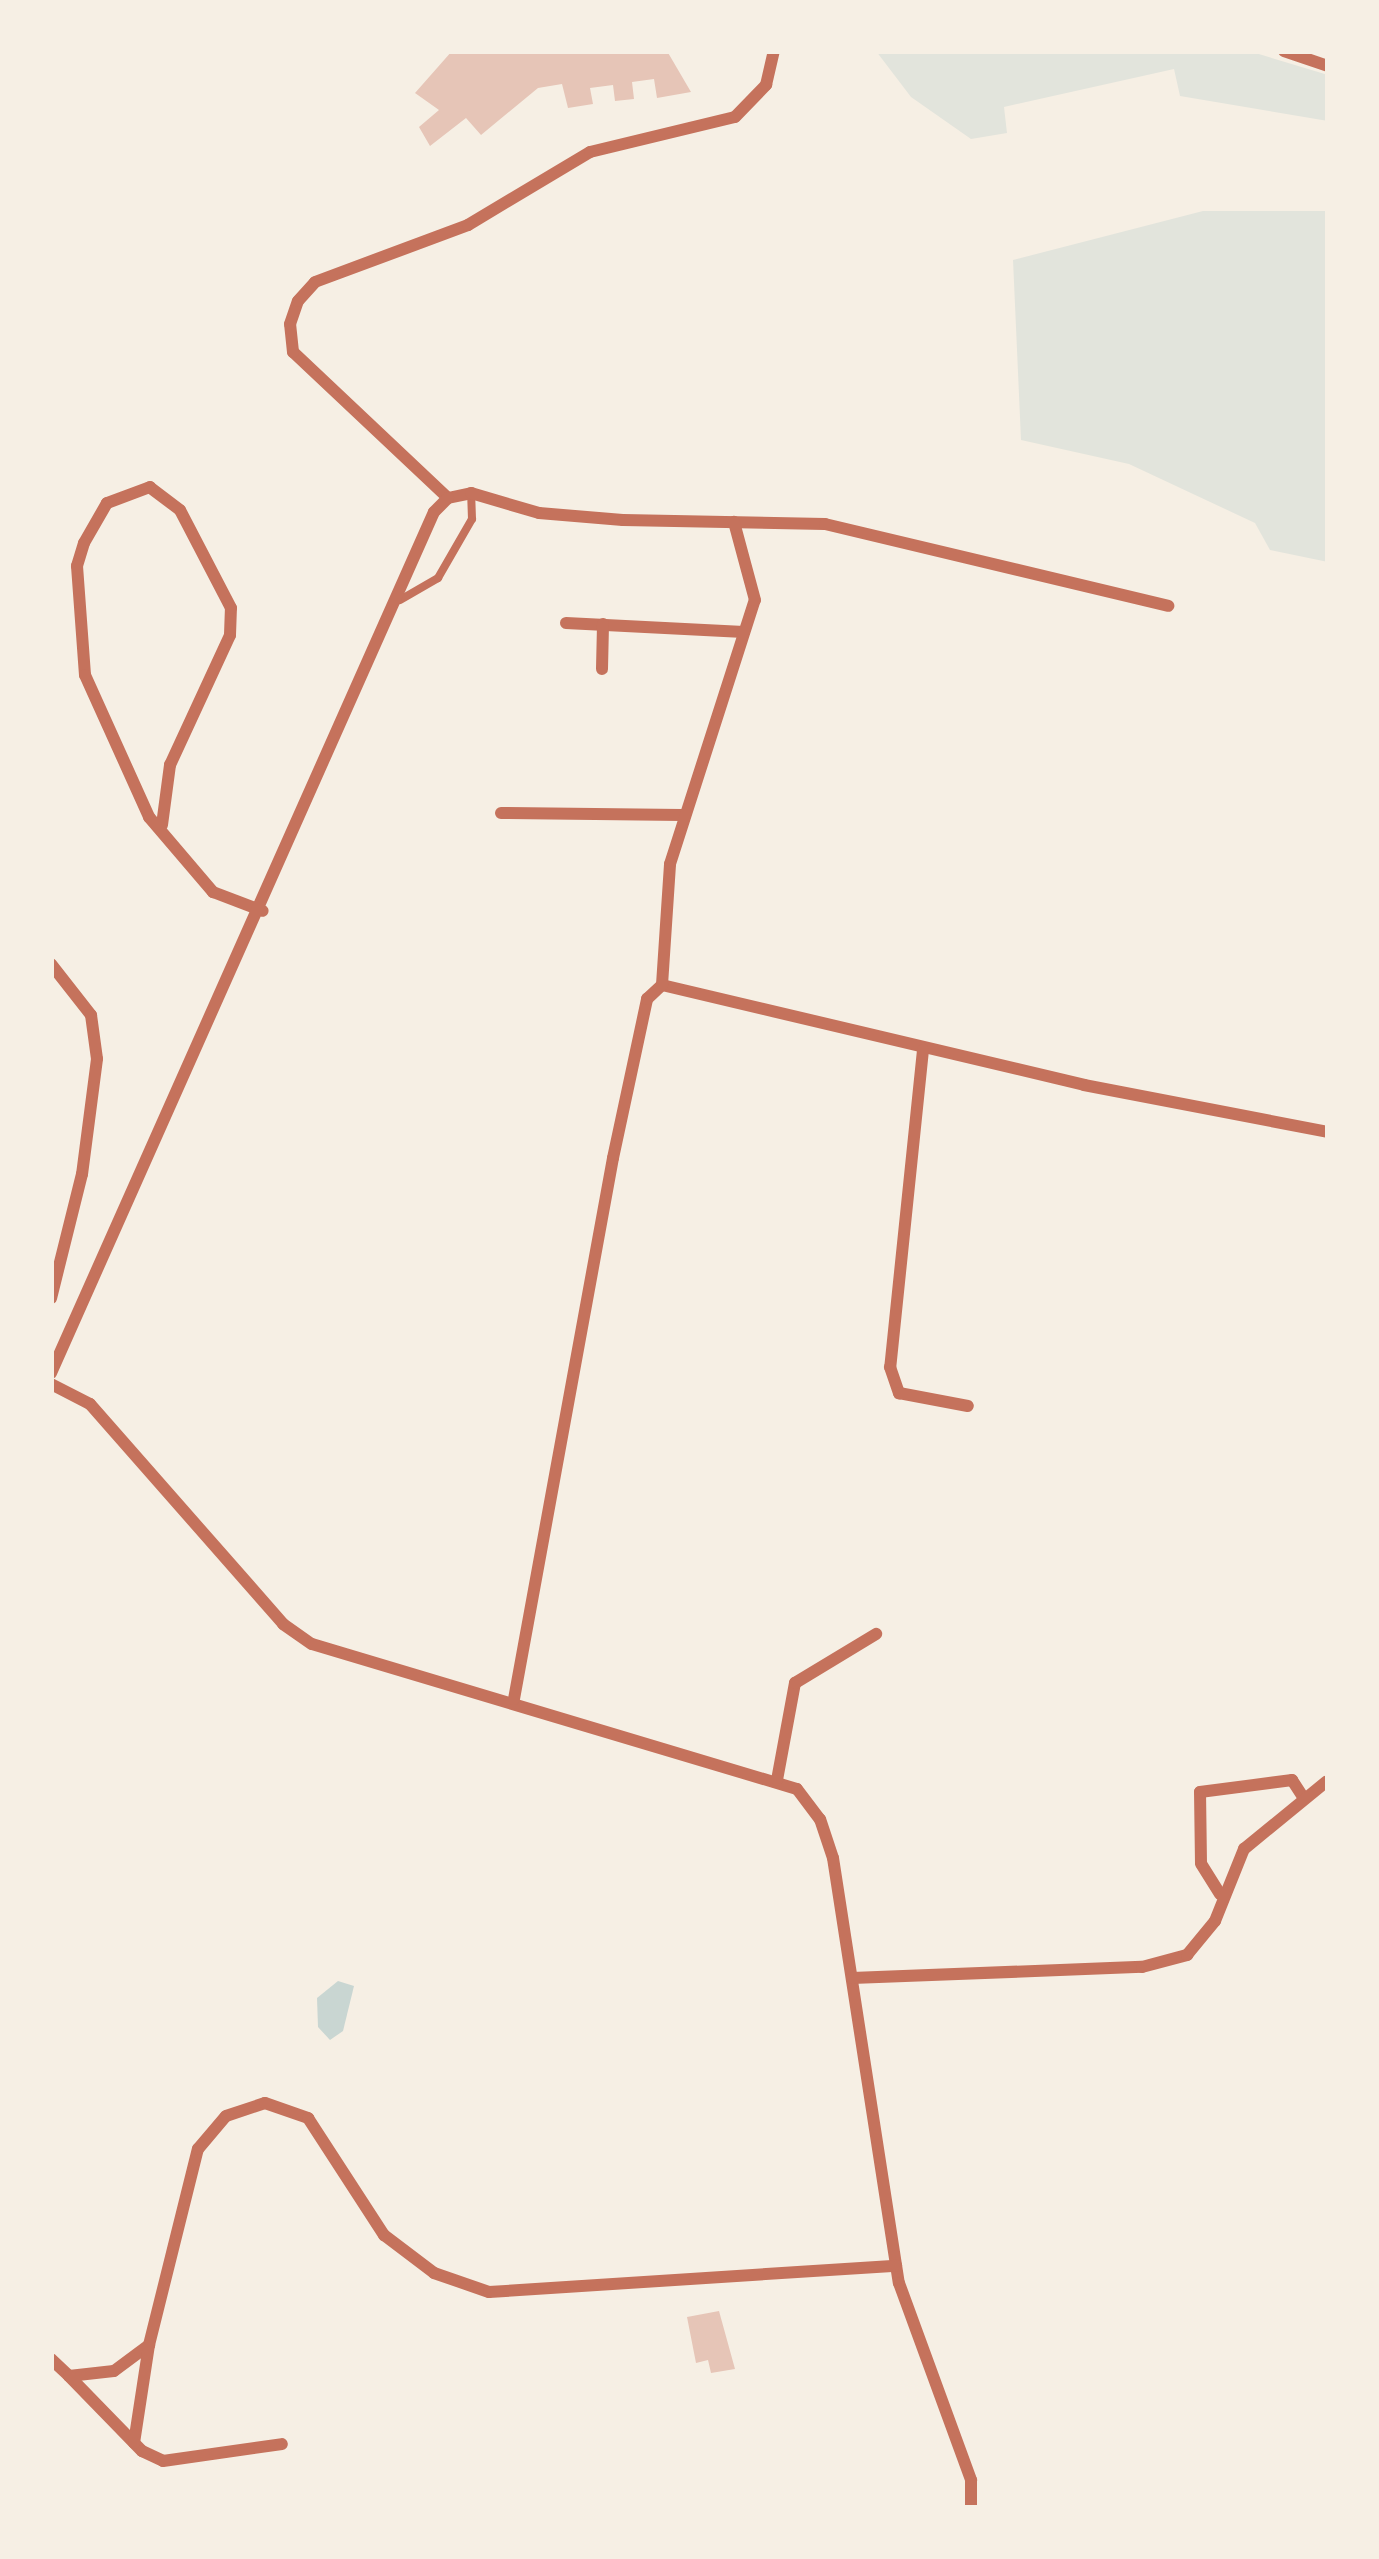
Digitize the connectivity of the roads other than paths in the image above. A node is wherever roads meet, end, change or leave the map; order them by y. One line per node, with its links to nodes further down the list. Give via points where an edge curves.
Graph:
1 (774, 51): 5 (street, via 766,85 735,117 590,152 469,225 315,282 298,301 293,352)
2 (1284, 51): 3 (street)
3 (1328, 66)
4 (471, 493): 5 (street); 6 (street, via 538,514); 7 (lane, via 472,518 438,578)
5 (448, 498): 7 (street, via 434,512)
6 (734, 522): 8 (street, via 860,530); 11 (street, via 755,599)
7 (400, 600): 16 (street)
8 (1168, 606)
9 (566, 622): 10 (street)
10 (603, 624): 11 (street); 12 (street)
11 (744, 632): 14 (street)
12 (602, 669)
13 (501, 813): 14 (street)
14 (682, 815): 18 (street, via 658,963)
15 (162, 825): 15 (street, via 170,765 230,635 231,608 180,510 150,487 107,503 84,543 77,598 85,675 149,818); 16 (street, via 212,892)
16 (262, 911): 22 (street)
17 (51, 964): 21 (street, via 91,1015 97,1059 82,1174)
18 (662, 985): 19 (street); 27 (street, via 646,999 613,1158)
19 (923, 1050): 20 (street); 25 (street, via 890,1366 899,1394)
20 (1328, 1132)
21 (51, 1298)
22 (54, 1355): 23 (street)
23 (51, 1373)
24 (51, 1384): 27 (street, via 89,1404 283,1624 313,1644)
25 (968, 1406)
26 (876, 1634): 28 (street, via 795,1683)
27 (514, 1700): 28 (street)
28 (777, 1780): 32 (street, via 797,1789 820,1819)
29 (1326, 1782): 30 (street)
30 (1304, 1797): 31 (street, via 1244,1849); 31 (street, via 1292,1780 1200,1792 1201,1863)
31 (1220, 1894): 32 (street, via 1202,1942 1166,1963)
32 (852, 1978): 33 (street)
33 (896, 2266): 34 (street, via 490,2292 434,2273 384,2235 308,2118 265,2103 226,2116 199,2149); 39 (street, via 967,2468)
34 (149, 2345): 36 (street, via 114,2371); 37 (street)
35 (51, 2359): 36 (street)
36 (69, 2376): 37 (street)
37 (134, 2443): 38 (street, via 163,2462)
38 (282, 2444)
39 (971, 2508)

